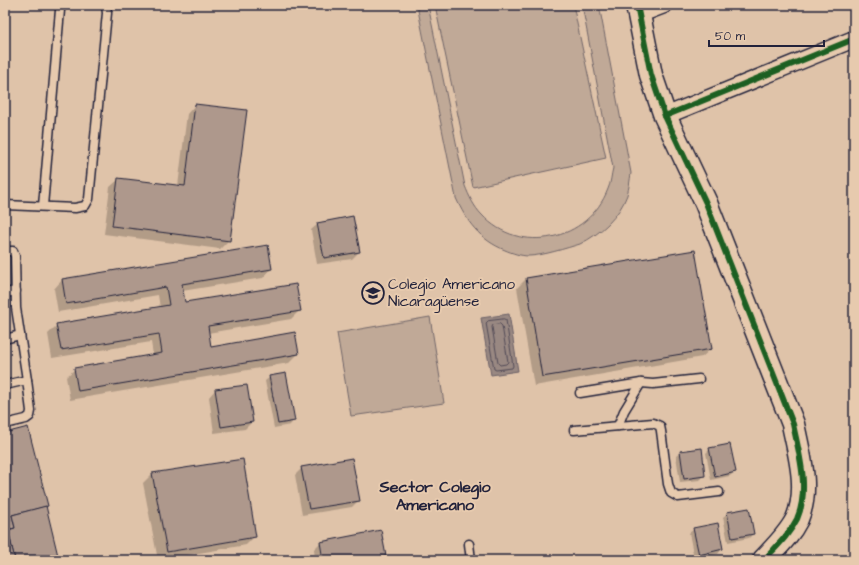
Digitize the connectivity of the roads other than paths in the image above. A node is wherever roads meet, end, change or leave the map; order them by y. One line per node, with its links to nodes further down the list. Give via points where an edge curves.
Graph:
1 (61, 5): 8 (lane)
2 (106, 5): 8 (lane, via 89,199 85,206 75,208)
3 (664, 5): 4 (street)
4 (637, 10): 6 (street, via 651,75)
5 (854, 39): 6 (street)
6 (666, 116): 25 (street, via 706,204 793,424 804,490 797,518 785,538)
7 (5, 205): 8 (lane)
8 (43, 206)
9 (5, 251): 10 (lane, via 13,251 15,256)
10 (16, 291): 11 (lane); 12 (lane)
11 (5, 293)
12 (20, 335): 13 (lane); 15 (lane)
13 (5, 339)
14 (700, 379): 16 (lane)
15 (27, 380): 17 (lane); 19 (lane, via 30,416)
16 (641, 383): 18 (lane); 20 (lane)
17 (5, 385)
18 (580, 393)
19 (5, 424)
20 (618, 426): 21 (lane); 22 (lane, via 653,423 660,426 671,493 678,497)
21 (574, 430)
22 (719, 492)
23 (469, 544): 24 (lane)
24 (471, 560)
25 (764, 560)

